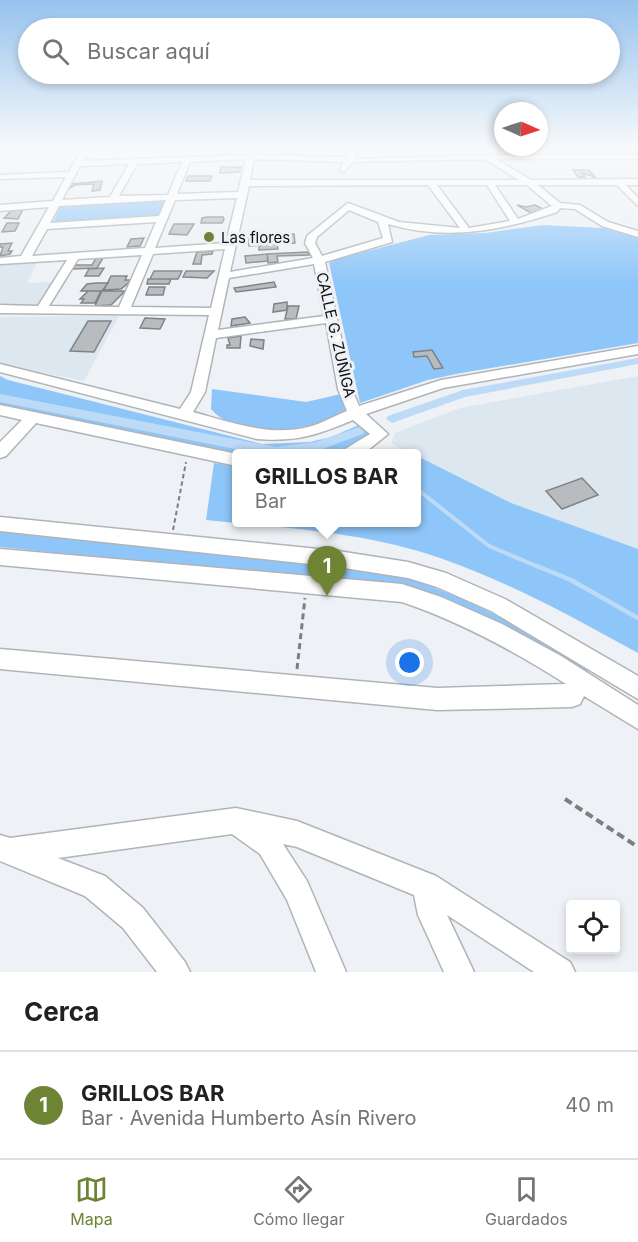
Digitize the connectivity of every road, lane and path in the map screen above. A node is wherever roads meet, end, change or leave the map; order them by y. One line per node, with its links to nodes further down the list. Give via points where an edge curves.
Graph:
1 (63, 192): 12 (street)
2 (117, 192): 11 (street)
3 (173, 192): 10 (street)
4 (346, 192): 25 (street, CALLE G. ZUÑIGA, via 312,236 310,243)
5 (351, 192): 16 (street)
6 (438, 192): 19 (street)
7 (496, 192): 17 (street)
8 (542, 192): 13 (street)
9 (242, 195): 10 (street); 21 (street)
10 (171, 198): 11 (street); 15 (street)
11 (113, 199): 12 (street)
12 (56, 203): 14 (street); 18 (street)
13 (557, 205): 17 (street, via 554,210); 20 (street, via 577,207 606,224)
14 (0, 208)
15 (162, 219): 18 (street); 22 (street)
16 (382, 222): 19 (street, via 400,227); 25 (street, via 388,240)
17 (515, 222): 19 (street)
18 (44, 226): 24 (street)
19 (466, 230)
20 (638, 234)
21 (230, 246): 22 (street); 27 (street)
22 (149, 252): 23 (street); 30 (street)
23 (75, 256): 24 (street); 29 (street)
24 (25, 259): 26 (street)
25 (319, 260): 27 (street); 32 (street, CALLE G. ZUÑIGA)
26 (0, 261)
27 (224, 276): 31 (street)
28 (0, 309): 29 (street)
29 (41, 310): 30 (street)
30 (123, 312): 31 (street)
31 (216, 312): 33 (street)
32 (332, 319): 33 (street); 37 (street, CALLE G. ZUÑIGA, via 345,389)
33 (212, 335): 38 (street, via 198,392)
34 (638, 350): 37 (street, via 441,384)
35 (0, 368): 38 (street)
36 (0, 410): 39 (street)
37 (355, 413): 38 (street, via 311,432 285,436 257,434); 40 (street, CALLE G. ZUÑIGA, via 380,434)
38 (184, 415)
39 (33, 417): 41 (street); 42 (street)
40 (358, 449)
41 (188, 450): 43 (street); 45 (path)
42 (0, 452)
43 (232, 459)
44 (0, 524): 45 (street)
45 (171, 540): 49 (street, via 409,571 471,593 526,619)
46 (0, 557): 47 (street)
47 (306, 586): 50 (street, via 402,593 435,603 509,637); 51 (path)
48 (0, 659): 51 (street)
49 (602, 666): 50 (street); 52 (street)
50 (587, 686): 51 (street, via 572,696 437,699); 53 (street)
51 (295, 687)
52 (638, 688)
53 (638, 718)
54 (565, 799): 56 (path)
55 (236, 821): 57 (street); 58 (street, via 297,834); 60 (street, via 269,845 297,891)
56 (638, 847)
57 (5, 849): 59 (street, via 95,886 134,918)
58 (426, 886): 61 (street, via 432,915); 62 (street)
59 (175, 972)
60 (331, 972)
61 (459, 972)
62 (560, 972)

